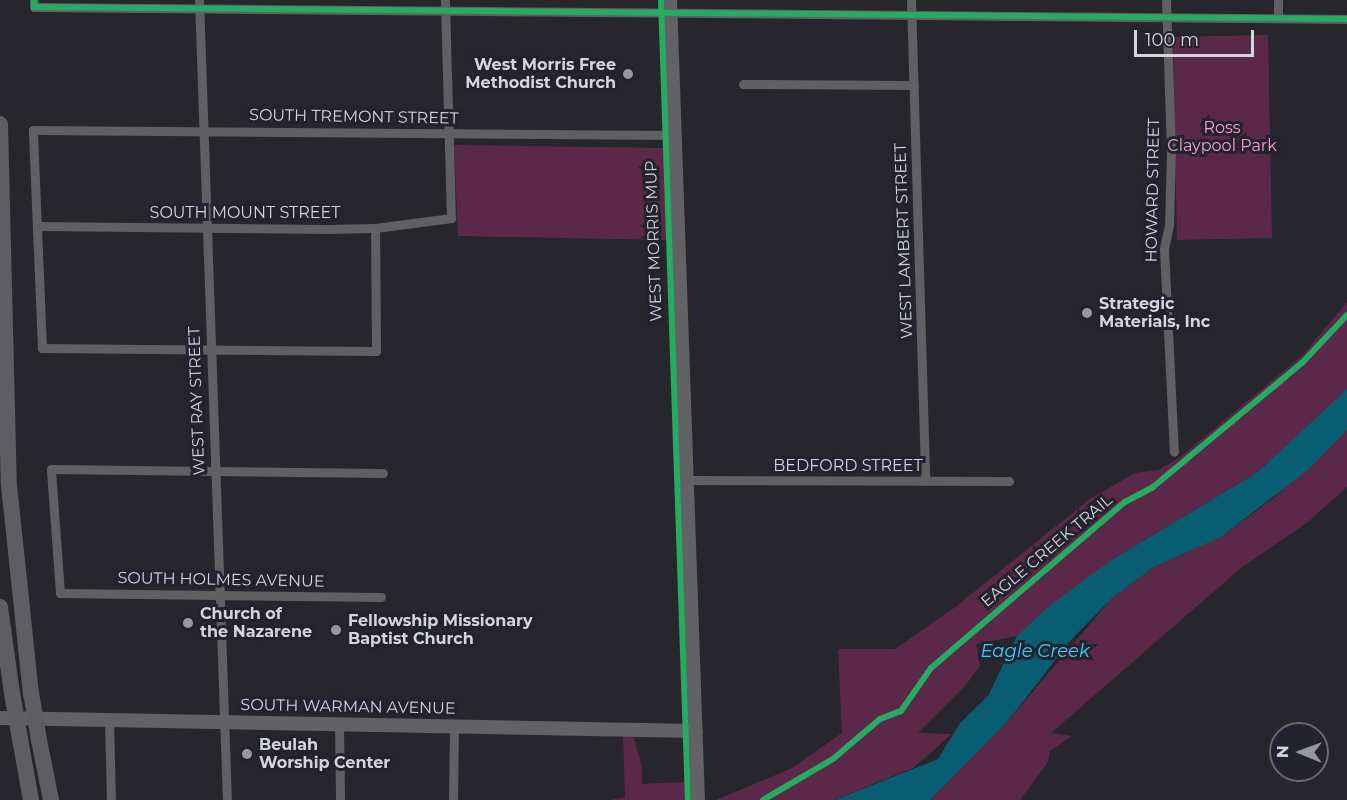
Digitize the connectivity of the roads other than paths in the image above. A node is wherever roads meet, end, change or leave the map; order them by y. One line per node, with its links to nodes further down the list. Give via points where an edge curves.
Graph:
1 (911, 0): 8 (street, WEST LAMBERT STREET)
2 (1166, 0): 9 (street, HOWARD STREET)
3 (1278, 0): 10 (street)
4 (34, 4): 5 (street)
5 (199, 4): 6 (street); 15 (street, WEST RAY STREET)
6 (445, 5): 7 (street); 16 (street)
7 (670, 6): 8 (street); 17 (main road)
8 (912, 15): 9 (street); 13 (street, WEST LAMBERT STREET)
9 (1167, 17): 10 (street); 22 (street, HOWARD STREET, via 1171,151 1169,225 1164,249)
10 (1278, 18): 11 (street)
11 (1347, 19)
12 (743, 84): 13 (street)
13 (914, 85): 26 (street, WEST LAMBERT STREET)
14 (0, 124): 38 (highway, bridge, via 9,485 31,693)
15 (203, 131): 16 (street, SOUTH TREMONT STREET); 18 (street, SOUTH TREMONT STREET, via 33,130); 19 (street, WEST RAY STREET)
16 (451, 133): 17 (street, SOUTH TREMONT STREET); 20 (street, SOUTH MOUNT STREET, via 452,218)
17 (675, 135): 25 (main road)
18 (37, 226): 19 (street, SOUTH MOUNT STREET); 21 (street, via 42,348)
19 (206, 228): 20 (street, SOUTH MOUNT STREET); 21 (street, WEST RAY STREET)
20 (375, 228): 21 (street, via 376,351)
21 (210, 351): 23 (street, WEST RAY STREET)
22 (1174, 452)
23 (215, 472): 24 (street); 28 (street, WEST RAY STREET); 28 (street, SOUTH HOLMES AVENUE, via 51,469 60,593)
24 (383, 473)
25 (687, 480): 26 (street, BEDFORD STREET); 36 (main road)
26 (925, 481): 27 (street, BEDFORD STREET)
27 (1009, 481)
28 (219, 596): 29 (street, SOUTH HOLMES AVENUE); 33 (street, WEST RAY STREET)
29 (381, 597)
30 (0, 607): 37 (highway, bridge)
31 (0, 718): 32 (main road, SOUTH WARMAN AVENUE)
32 (108, 720): 33 (main road, SOUTH WARMAN AVENUE); 39 (street)
33 (224, 722): 34 (main road, SOUTH WARMAN AVENUE); 40 (street, WEST RAY STREET)
34 (339, 724): 35 (main road, SOUTH WARMAN AVENUE); 41 (street)
35 (454, 726): 36 (main road, SOUTH WARMAN AVENUE); 42 (street)
36 (696, 731): 43 (main road)
37 (31, 800)
38 (51, 800)
39 (111, 800)
40 (227, 800)
41 (340, 800)
42 (453, 800)
43 (698, 800)

